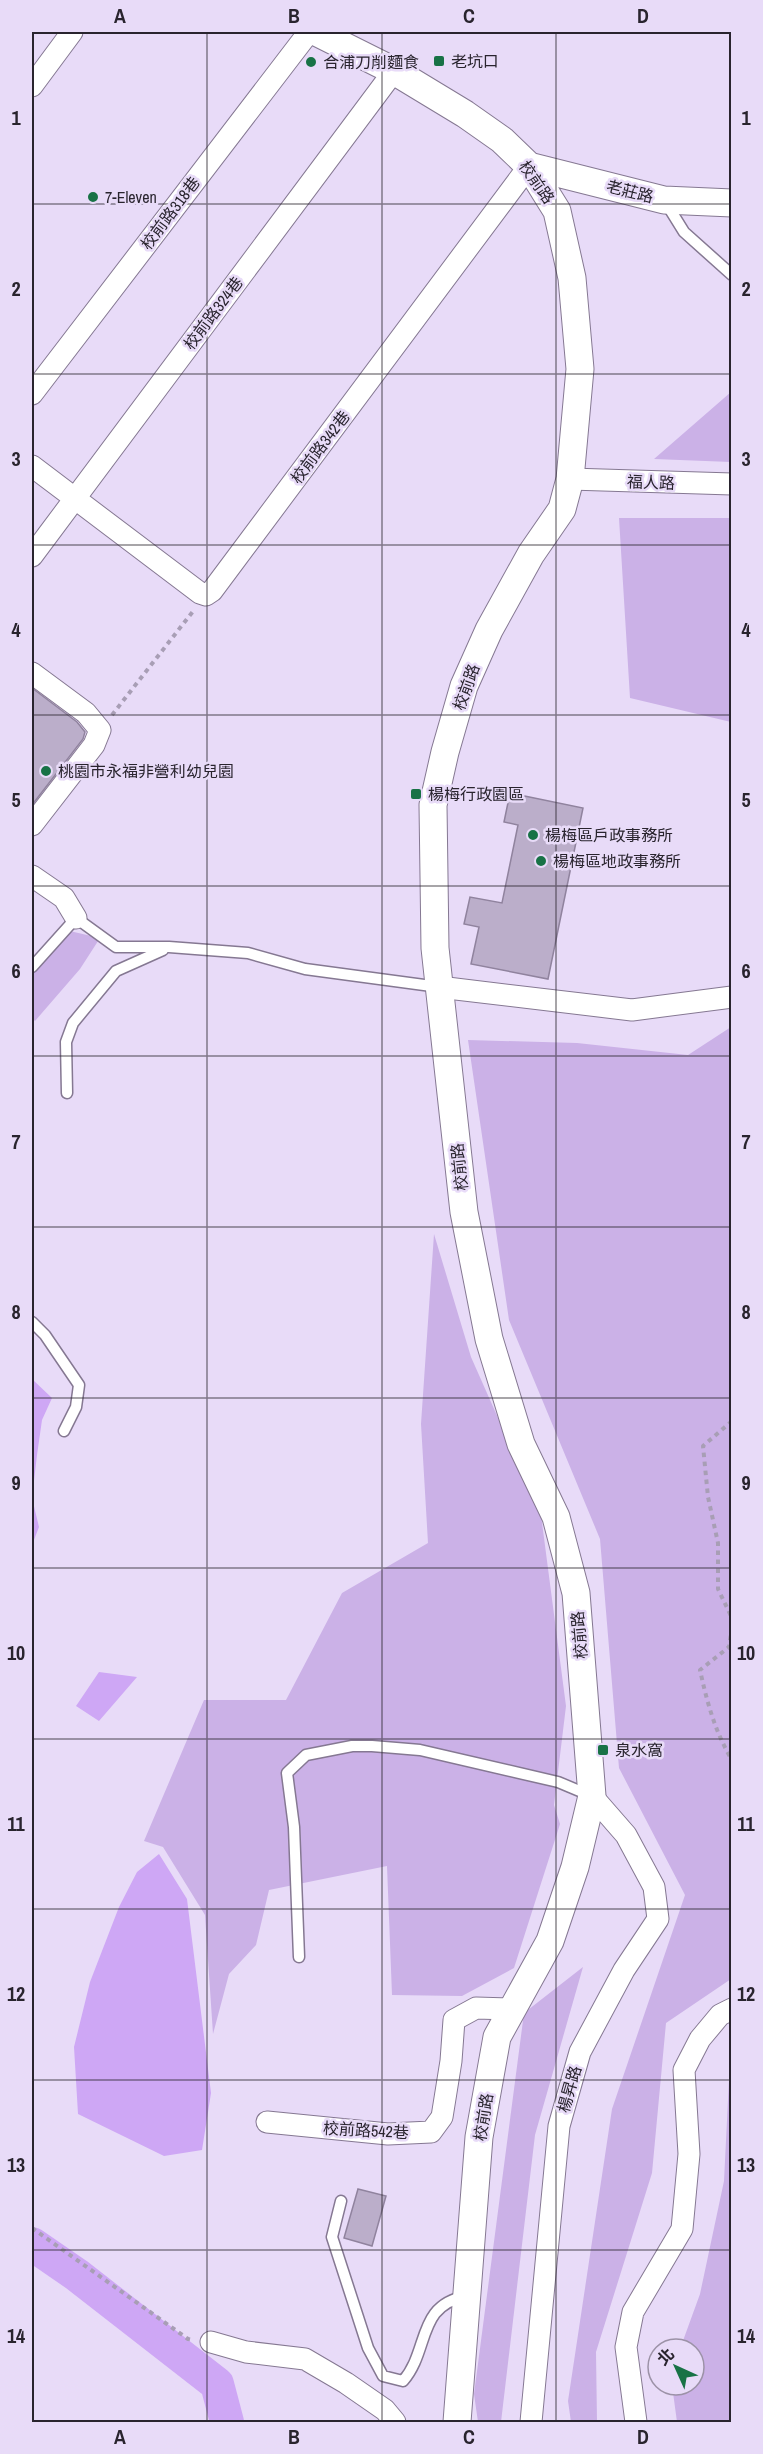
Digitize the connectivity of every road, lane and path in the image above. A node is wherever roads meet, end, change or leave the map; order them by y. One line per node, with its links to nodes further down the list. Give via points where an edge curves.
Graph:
1 (72, 32): 5 (street)
2 (309, 32): 10 (street, 校前路318巷)
3 (316, 32): 4 (street, 校前路)
4 (394, 71): 6 (street, 校前路, via 465,114); 14 (street, 校前路324巷)
5 (32, 86)
6 (530, 166): 7 (street, 老莊路); 12 (street, 校前路, via 557,211 572,278 580,369); 16 (street, 校前路342巷)
7 (664, 200): 8 (street, 老莊路); 9 (lane, via 684,232)
8 (732, 203)
9 (732, 275)
10 (32, 394)
11 (32, 466): 14 (street)
12 (570, 479): 13 (street, 福人路); 24 (street, 校前路, via 562,509 531,554 489,630 464,686 445,752 433,805 435,948)
13 (732, 484)
14 (75, 498): 15 (street, 校前路324巷); 16 (street)
15 (32, 556)
16 (206, 595): 18 (path)
17 (32, 673): 18 (street, via 86,713)
18 (100, 730): 19 (street, via 94,746)
19 (32, 825)
20 (32, 876): 21 (street, via 64,898)
21 (76, 918): 22 (lane, via 116,947); 23 (lane)
22 (169, 947): 24 (lane, via 248,953 304,969); 26 (lane, via 116,971 73,1023 66,1042)
23 (32, 967)
24 (440, 987): 25 (street, via 632,1010); 33 (street, 校前路, via 464,1212 489,1339 521,1443 556,1517 576,1593)
25 (732, 997)
26 (67, 1093)
27 (32, 1322): 29 (lane, via 79,1385 76,1407)
28 (732, 1421): 30 (path, via 704,1446 708,1497 718,1543 718,1589)
29 (64, 1431)
30 (732, 1618)
31 (732, 1627): 32 (path, via 729,1647 700,1670 707,1704)
32 (732, 1760)
33 (592, 1796): 34 (lane, via 558,1782 420,1750 352,1746 306,1755 287,1773 294,1827); 35 (street, 校前路, via 575,1867 550,1941); 44 (street, 楊昇路, via 626,1835 654,1887 658,1919 624,1970 580,2052 559,2126)
34 (299, 1957)
35 (512, 2009): 37 (street, 校前路542巷, via 476,2008 454,2020 442,2117 431,2132 388,2134); 40 (street, 校前路, via 497,2037 479,2137)
36 (732, 2009): 45 (street, via 720,2015 700,2039 684,2070 689,2154 682,2229 633,2312 626,2346)
37 (267, 2122)
38 (341, 2201): 40 (lane, via 333,2237 368,2348 383,2376 404,2381 414,2369 424,2332 436,2311 451,2299)
39 (32, 2228): 41 (path, via 188,2339)
40 (468, 2296): 43 (street, 校前路)
41 (211, 2342): 42 (street, via 246,2352 304,2359 385,2410)
42 (395, 2422)
43 (457, 2422)
44 (531, 2422)
45 (636, 2422)

